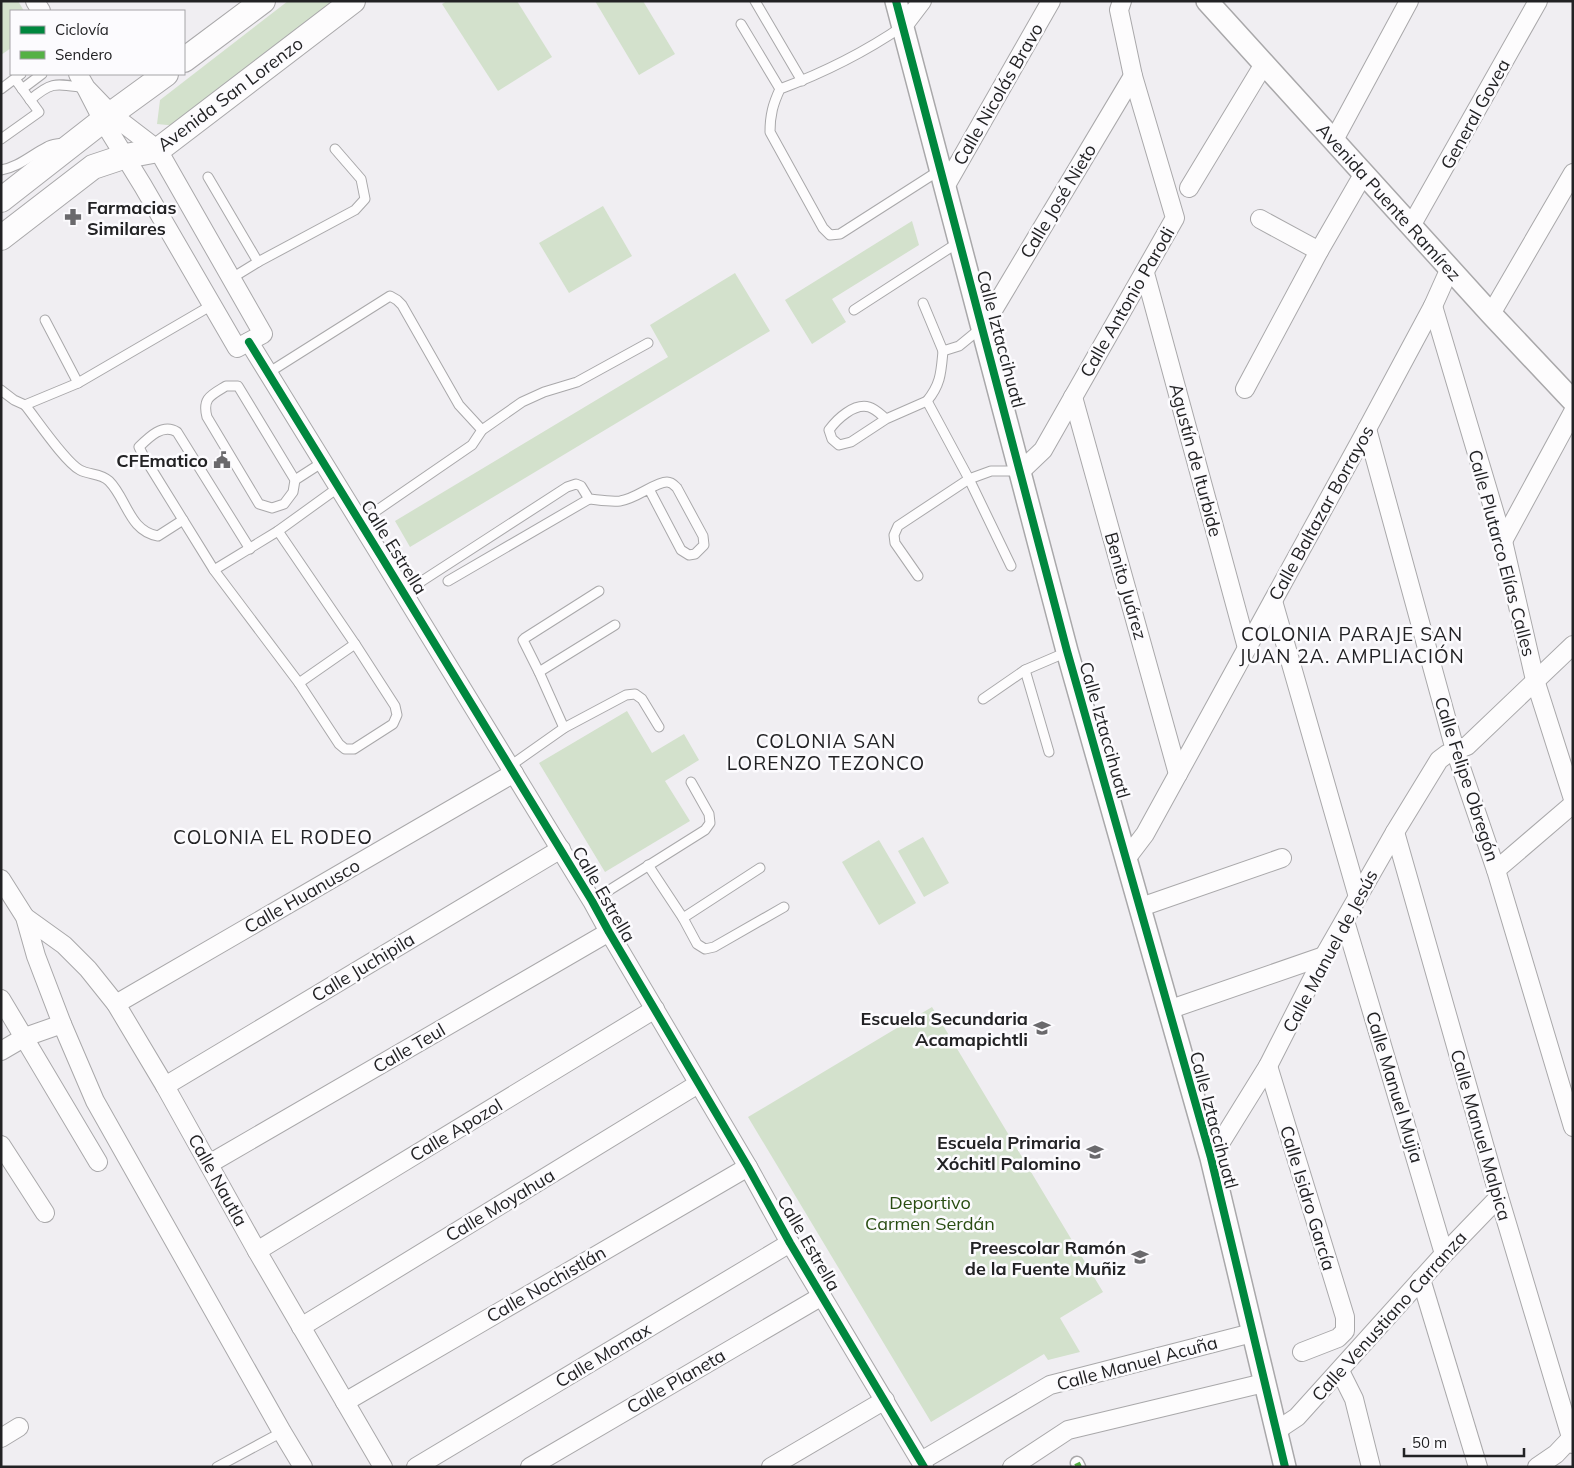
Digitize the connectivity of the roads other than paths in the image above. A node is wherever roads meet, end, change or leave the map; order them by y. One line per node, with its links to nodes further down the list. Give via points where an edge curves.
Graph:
1 (263, 1): 13 (main road)
2 (353, 1): 30 (main road, Avenida San Lorenzo)
3 (755, 1): 20 (lane)
4 (896, 1): 12 (street, Calle Iztaccihuatl)
5 (922, 1): 12 (street)
6 (1051, 1): 36 (street, Calle Nicolás Bravo)
7 (1122, 1): 18 (street, Calle Antonio Parodi, via 1119,10)
8 (1207, 1): 14 (street, Avenida Puente Ramírez)
9 (1409, 1): 28 (street)
10 (1538, 1): 40 (street, General Govea)
11 (740, 24): 23 (lane)
12 (903, 26): 20 (lane, via 878,43); 36 (street, Calle Iztaccihuatl)
13 (185, 59)
14 (1264, 64): 28 (street, Avenida Puente Ramírez); 37 (street)
15 (41, 75): 22 (lane)
16 (165, 75): 25 (main road)
17 (18, 76): 21 (lane); 22 (lane)
18 (1134, 76): 46 (street, Calle Antonio Parodi, via 1175,218); 54 (street, Calle José Nieto)
19 (82, 81): 24 (lane, via 54,84); 25 (street, Calle Estrella)
20 (802, 81): 23 (lane)
21 (1, 89)
22 (22, 89): 24 (lane)
23 (780, 89): 36 (lane, via 770,118 770,132 823,228 830,235 840,234)
24 (30, 100): 26 (lane, via 39,112)
25 (107, 118): 27 (main road); 30 (street, Calle Estrella); 31 (street, Calle Estrella)
26 (1, 139)
27 (78, 140): 32 (lane, via 48,146 27,160); 38 (main road)
28 (1334, 140): 33 (street, Avenida Puente Ramírez)
29 (335, 149): 44 (lane, via 361,179 365,199 355,210)
30 (158, 150): 31 (main road, Avenida San Lorenzo); 47 (street, Calle Estrella)
31 (126, 156): 41 (main road, Avenida San Lorenzo, via 93,167); 49 (street, Calle Estrella)
32 (1, 170)
33 (1364, 173): 40 (street, Avenida Puente Ramírez); 43 (street)
34 (1573, 173): 52 (street)
35 (208, 177): 44 (lane)
36 (943, 178): 42 (street, Calle Iztaccihuatl)
37 (1189, 188)
38 (1, 200)
39 (1260, 219): 43 (street)
40 (1411, 226): 45 (street, Avenida Puente Ramírez)
41 (1, 238)
42 (959, 242): 51 (lane); 54 (street, Calle Iztaccihuatl)
43 (1319, 251): 61 (street)
44 (258, 262): 47 (lane)
45 (1450, 268): 50 (street, Calle Baltazar Borrayos); 52 (street, Avenida Puente Ramírez)
46 (1145, 272): 62 (street, Calle Antonio Parodi); 92 (street, Agustín de Iturbide)
47 (232, 278): 55 (street, Calle Estrella)
48 (923, 303): 57 (lane)
49 (212, 305): 55 (street, Calle Estrella); 59 (lane)
50 (1433, 306): 68 (street, Calle Baltazar Borrayos); 80 (street, Calle Plutarco Elías Calles)
51 (854, 310)
52 (1491, 314): 64 (street, Avenida Puente Ramírez)
53 (45, 320): 59 (lane)
54 (983, 327): 57 (lane, via 959,346); 71 (street, Calle Iztaccihuatl)
55 (250, 341): 58 (street, Calle Estrella)
56 (648, 343): 69 (lane, via 577,382 522,402)
57 (943, 351): 63 (lane, via 939,382)
58 (268, 373): 69 (lane, via 390,296 402,305 459,405); 70 (street, Calle Estrella)
59 (78, 382): 65 (lane)
60 (1, 390): 65 (lane)
61 (1245, 390)
62 (1073, 397): 71 (street, Calle Antonio Parodi, via 1043,450); 104 (street, Benito Juárez)
63 (927, 400): 67 (lane); 72 (lane)
64 (1573, 401)
65 (25, 405): 77 (lane, via 67,459 80,470 104,477 111,483 137,526 158,536)
66 (1573, 412): 80 (street)
67 (886, 419): 67 (lane, via 868,406 840,416 829,430 832,439 839,444 851,442)
68 (1367, 429): 88 (street, Calle Baltazar Borrayos); 101 (street, Calle Felipe Obregón)
69 (482, 430): 78 (lane, via 472,445)
70 (323, 462): 73 (lane); 74 (street, Calle Estrella)
71 (1021, 471): 72 (lane, via 991,471); 93 (street, Calle Iztaccihuatl)
72 (969, 479): 82 (lane); 84 (lane, via 898,526 895,543)
73 (295, 480): 73 (lane, via 238,386 226,386 209,396 204,407 207,417 259,504 272,508 284,504 293,492)
74 (339, 487): 78 (street, Calle Estrella); 79 (lane)
75 (649, 489): 75 (lane, via 666,482 677,488 703,536 704,545 695,554 689,555 682,550); 76 (lane, via 620,501)
76 (589, 500): 85 (lane); 87 (lane, via 582,486 567,486)
77 (183, 520): 81 (lane, via 139,447 164,428 177,432); 83 (lane)
78 (360, 522): 87 (street, Calle Estrella)
79 (278, 531): 81 (lane); 90 (lane)
80 (1503, 541): 96 (street, Calle Plutarco Elías Calles)
81 (250, 549): 83 (lane)
82 (1011, 566)
83 (214, 570): 97 (lane)
84 (918, 576)
85 (448, 581)
86 (599, 591): 95 (lane, via 523,640)
87 (406, 594): 103 (street, Calle Estrella)
88 (1273, 601): 92 (street, Calle Baltazar Borrayos); 116 (street)
89 (615, 625): 95 (lane)
90 (355, 644): 97 (lane); 97 (lane, via 395,706 397,715 393,724 354,749 345,749)
91 (1573, 645): 96 (street, Calle Manuel de Jesús)
92 (1247, 648): 104 (street, Calle Baltazar Borrayos)
93 (1067, 651): 94 (lane); 111 (street, Calle Iztaccihuatl)
94 (1025, 670): 98 (lane); 102 (lane)
95 (539, 672): 100 (lane)
96 (1535, 680): 101 (street, Calle Manuel de Jesús, via 1467,746); 106 (street, Calle Plutarco Elías Calles)
97 (299, 683)
98 (982, 699)
99 (659, 727): 100 (lane, via 642,699 635,694 626,695)
100 (564, 728): 103 (lane)
101 (1455, 750): 108 (street, Calle Manuel de Jesús, via 1439,760); 114 (street, Calle Felipe Obregón)
102 (1049, 752)
103 (512, 770): 109 (street, Calle Estrella); 126 (street, Calle Huanusco)
104 (1178, 774): 111 (street, Calle Baltazar Borrayos, via 1145,834)
105 (691, 782): 112 (lane, via 709,814 710,823 705,830)
106 (1573, 799)
107 (1573, 804): 114 (street)
108 (1395, 832): 116 (street, Calle Manuel de Jesús); 141 (street, Calle Manuel Malpica)
109 (561, 849): 117 (street, Calle Estrella); 134 (street, Calle Juchipila)
110 (1282, 858): 119 (street)
111 (1126, 859): 119 (street, Calle Iztaccihuatl)
112 (648, 865): 117 (lane); 121 (lane)
113 (760, 868): 121 (lane)
114 (1496, 870): 135 (street, Calle Felipe Obregón)
115 (1, 879): 120 (street, Calle Nautla)
116 (1358, 896): 122 (street, Calle Manuel de Jesús)
117 (592, 901): 123 (street, Calle Estrella)
118 (784, 907): 121 (lane, via 705,949 697,944)
119 (1141, 907): 128 (street, Calle Iztaccihuatl)
120 (25, 917): 126 (street, Calle Nautla, via 64,944); 129 (street, Calle Nautla)
121 (683, 918)
122 (1345, 921): 124 (street, Calle Manuel de Jesús); 145 (street, Calle Manuel Mujia)
123 (609, 932): 127 (street, Calle Estrella); 139 (street, Calle Teul)
124 (1324, 956): 128 (street); 132 (street, Calle Manuel de Jesús)
125 (1, 999): 130 (street)
126 (116, 1004): 134 (street, Calle Nautla)
127 (654, 1009): 133 (street, Calle Estrella); 144 (street, Calle Apozol)
128 (1168, 1010): 137 (street, Calle Iztaccihuatl)
129 (62, 1024): 130 (street); 156 (street, Calle Nautla, via 95,1101)
130 (25, 1037): 131 (street); 138 (street)
131 (1, 1051)
132 (1268, 1066): 137 (street, Calle Manuel de Jesús); 150 (street, Calle Isidro García, via 1344,1317 1345,1331 1338,1338)
133 (698, 1084): 140 (street, Calle Estrella); 148 (street, Calle Moyahua)
134 (165, 1086): 139 (street, Calle Nautla)
135 (1573, 1127)
136 (1, 1145): 142 (street)
137 (1211, 1158): 149 (street, Calle Iztaccihuatl)
138 (98, 1162)
139 (209, 1164): 144 (street, Calle Nautla)
140 (748, 1167): 143 (street, Calle Estrella); 154 (street, Calle Nochistlán)
141 (1499, 1197): 145 (street, Calle Venustiano Carranza); 159 (street, Calle Manuel Malpica)
142 (46, 1213)
143 (790, 1244): 147 (street, Calle Estrella); 165 (street, Calle Momax)
144 (256, 1251): 148 (street, Calle Nautla)
145 (1444, 1254): 146 (street, Calle Venustiano Carranza)
146 (1422, 1279): 151 (street, Calle Venustiano Carranza); 170 (street)
147 (822, 1296): 153 (street, Calle Estrella); 166 (street, Calle Planeta)
148 (301, 1327): 154 (street, Calle Nautla)
149 (1252, 1333): 152 (street, Calle Iztaccihuatl); 160 (street, Calle Manuel Acuña, via 1050,1385)
150 (1302, 1352)
151 (1340, 1371): 157 (street, Calle Venustiano Carranza, via 1297,1418); 169 (street, via 1354,1399)
152 (1264, 1383): 157 (street, Calle Iztaccihuatl); 168 (street, via 1068,1430)
153 (885, 1400): 160 (street, Calle Estrella); 167 (street)
154 (345, 1402): 164 (street, Calle Nautla)
155 (19, 1427): 158 (street)
156 (282, 1432): 162 (lane); 163 (street, Calle Nautla)
157 (1276, 1432): 161 (street, Calle Iztaccihuatl)
158 (1, 1438)
159 (1572, 1439): 171 (street)
160 (923, 1464)
161 (1282, 1466)
162 (216, 1467)
163 (303, 1467)
164 (383, 1467)
165 (416, 1467)
166 (530, 1467)
167 (771, 1467)
168 (1012, 1467)
169 (1371, 1467)
170 (1478, 1467)
171 (1537, 1467)

